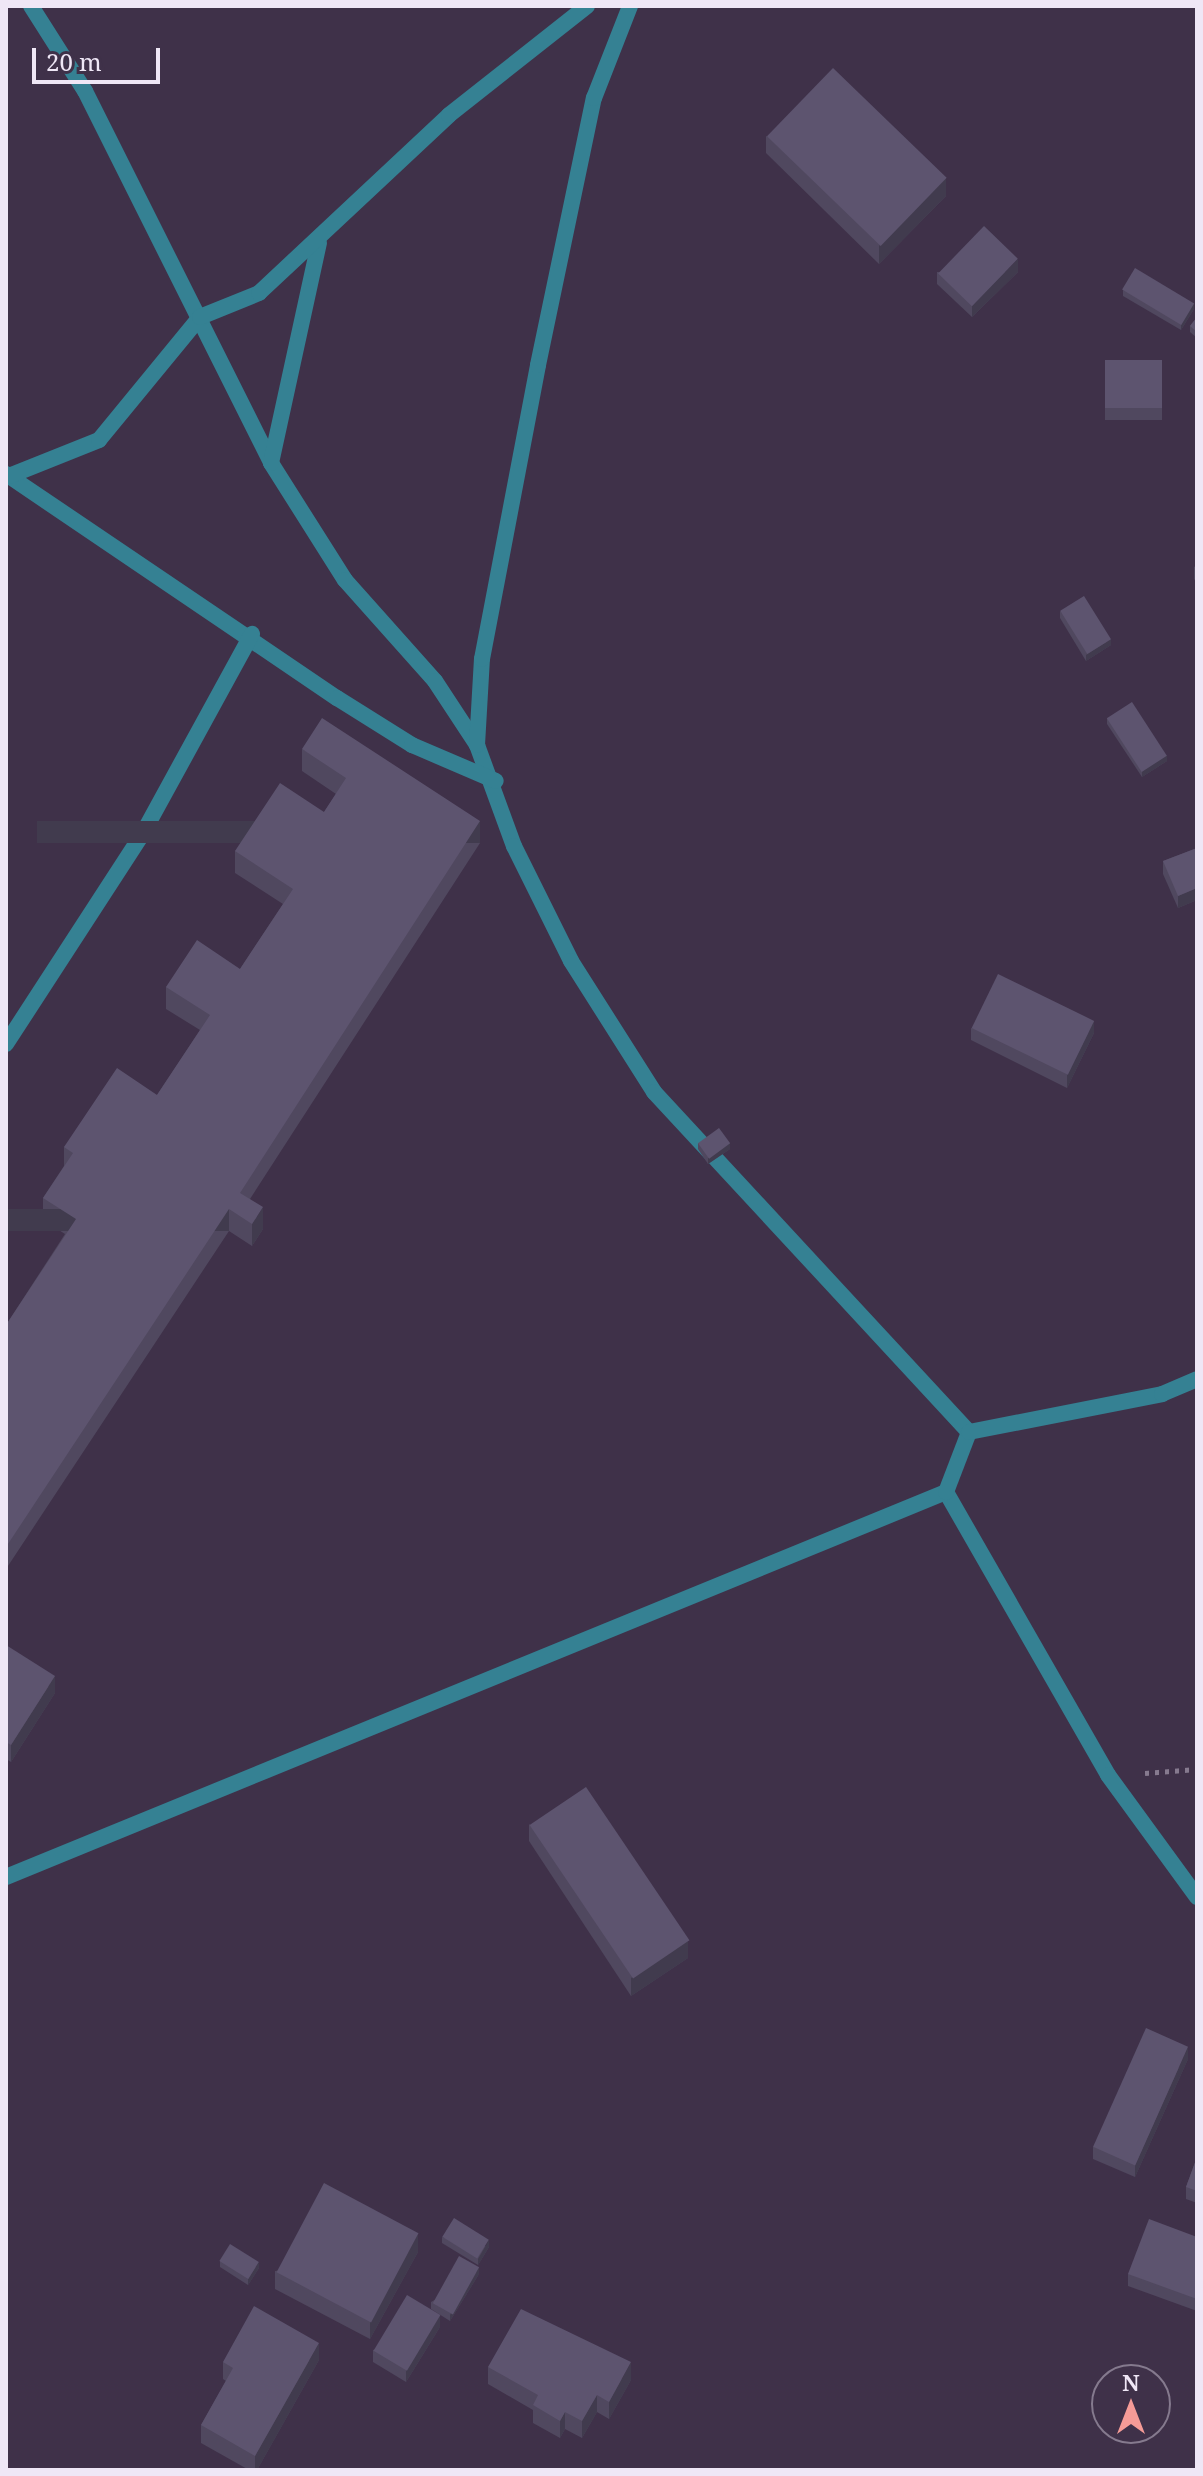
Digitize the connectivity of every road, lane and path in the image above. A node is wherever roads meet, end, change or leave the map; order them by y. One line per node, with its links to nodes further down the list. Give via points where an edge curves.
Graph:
1 (31, 6): 5 (street, via 85,91)
2 (587, 6): 4 (street, via 449,115)
3 (630, 6): 9 (street, via 594,98 541,350 482,659)
4 (319, 243): 5 (street, via 259,293); 6 (street)
5 (200, 317): 6 (street); 7 (street, via 99,440)
6 (271, 463): 9 (street, via 345,580 435,681)
7 (8, 475): 8 (street)
8 (252, 634): 10 (street, via 412,745); 11 (street, via 143,833)
9 (477, 745): 10 (street)
10 (496, 781): 13 (street, via 514,846 571,961 654,1092)
11 (6, 1044)
12 (1197, 1379): 13 (street, via 1162,1394)
13 (969, 1432): 14 (street)
14 (946, 1492): 16 (street); 17 (street)
15 (1197, 1769): 16 (path)
16 (1108, 1775): 18 (street)
17 (6, 1877)
18 (1197, 1897)

